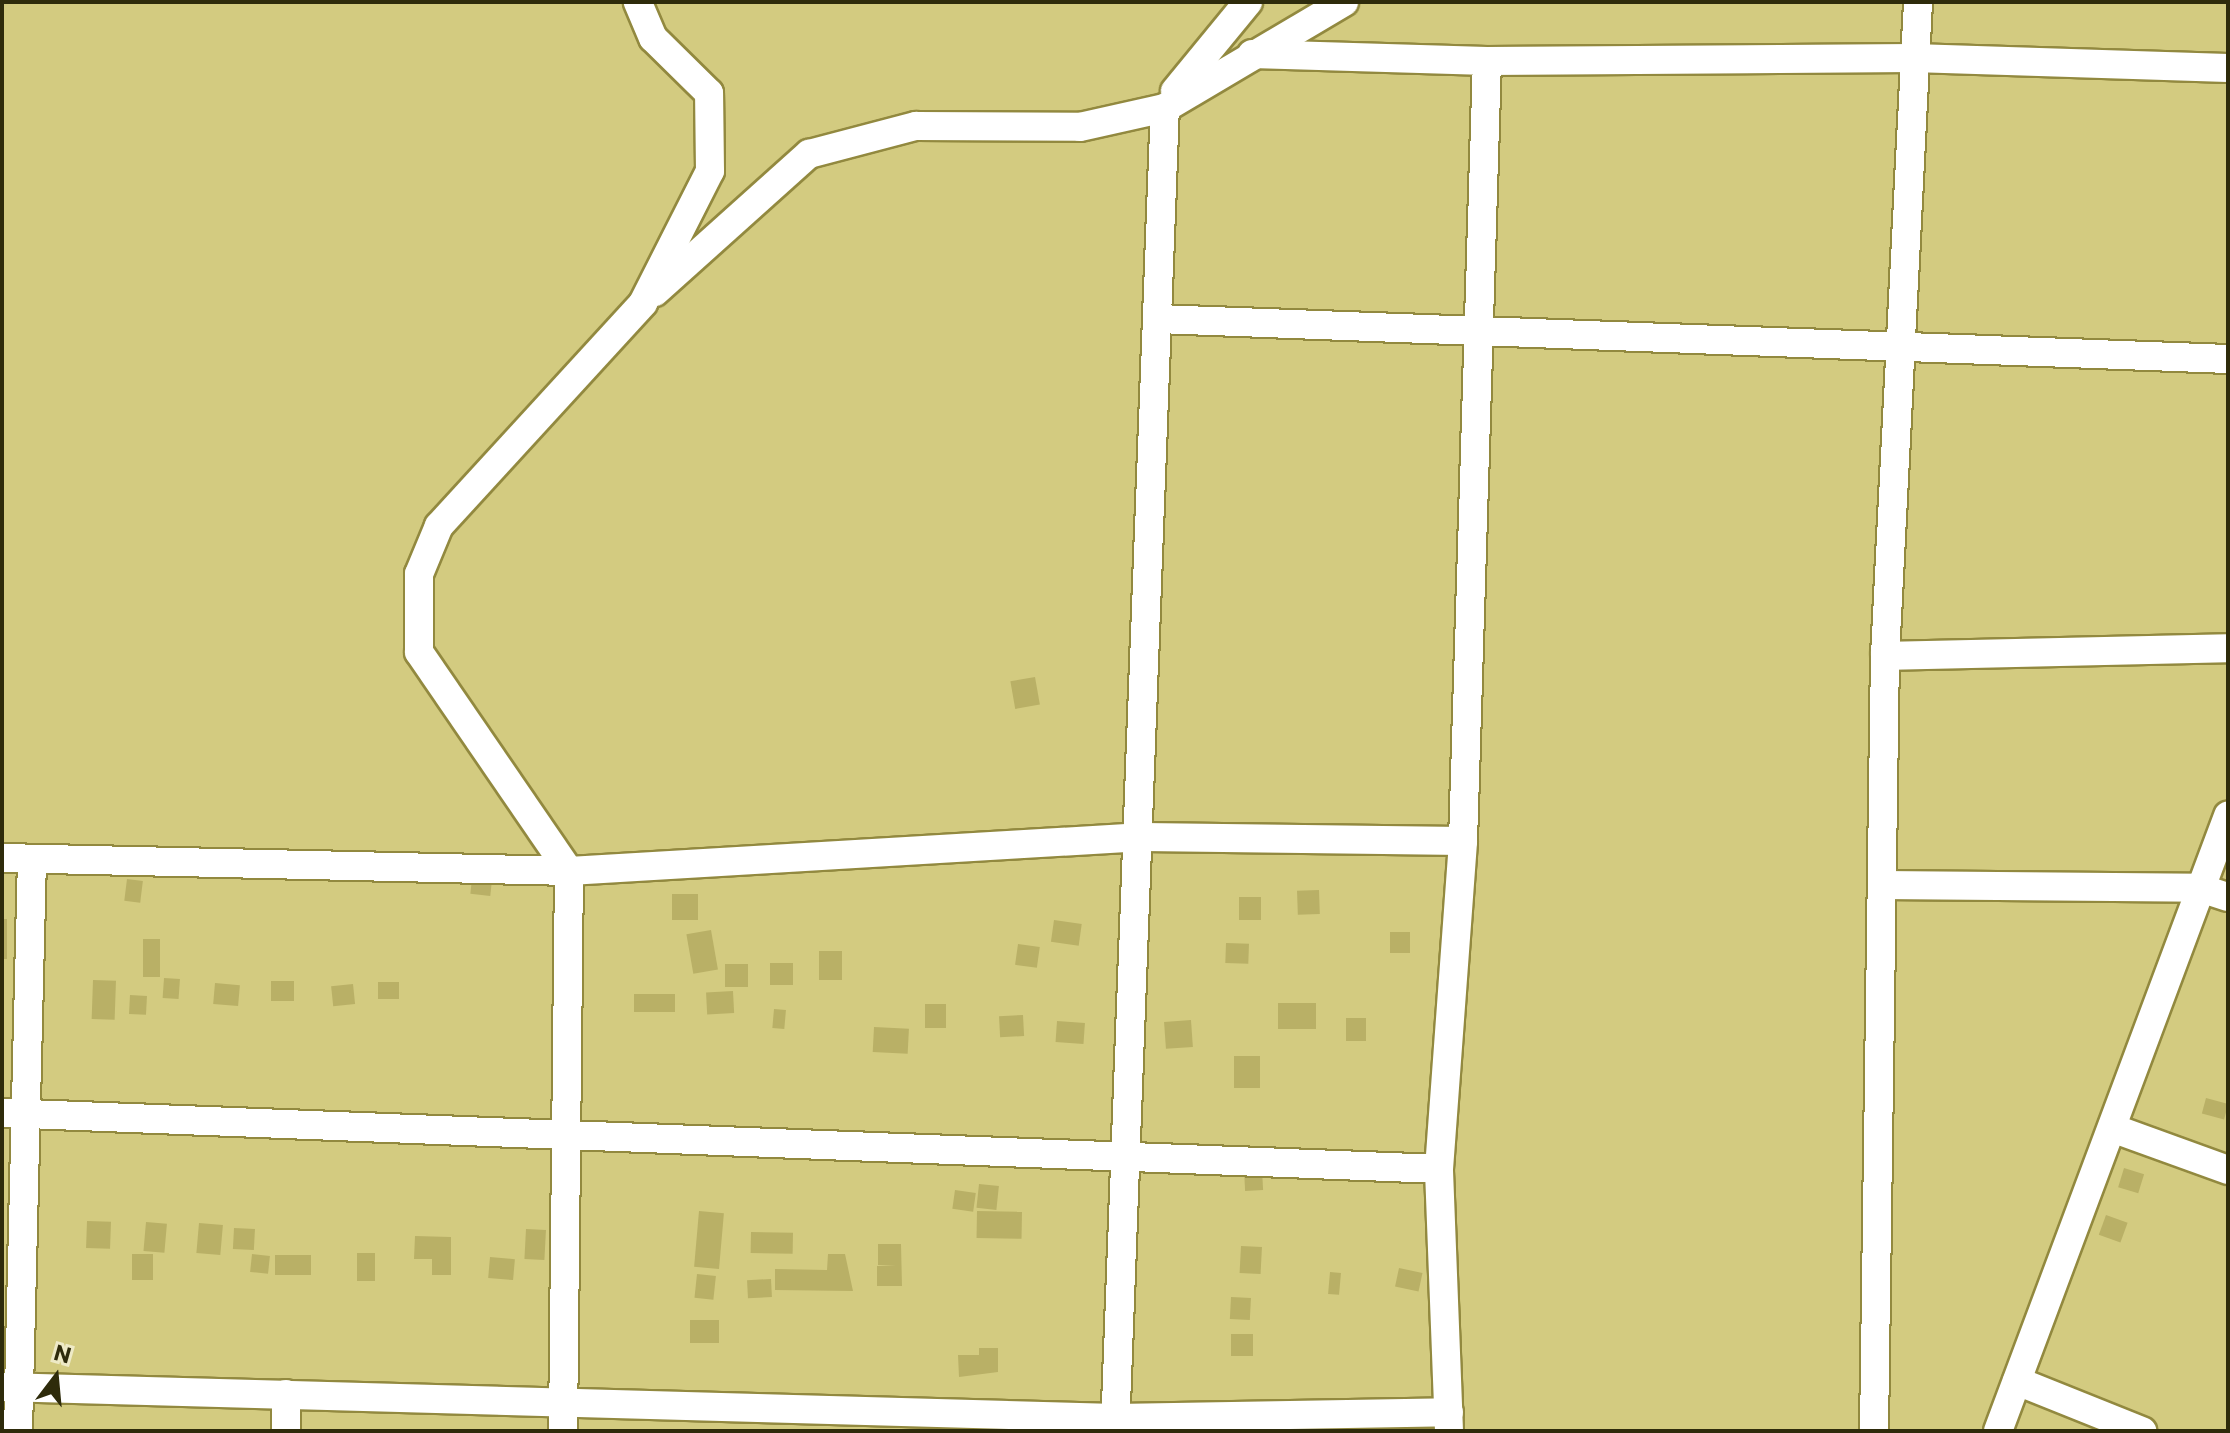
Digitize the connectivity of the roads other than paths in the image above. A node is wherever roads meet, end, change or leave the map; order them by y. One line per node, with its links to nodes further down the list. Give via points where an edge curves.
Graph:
1 (638, 2): 10 (street, via 653,38 709,93 710,171)
2 (1248, 2): 9 (street)
3 (1344, 2): 5 (street)
4 (1918, 2): 6 (street)
5 (1252, 54): 7 (street); 9 (street)
6 (1913, 58): 7 (street); 8 (street); 13 (street)
7 (1487, 61): 12 (street)
8 (2228, 68)
9 (1165, 106): 10 (street, via 1080,127 916,126 809,154); 11 (street)
10 (643, 303): 22 (street, via 439,526 419,574 419,652)
11 (1158, 319): 12 (street); 18 (street)
12 (1479, 335): 13 (street); 19 (street)
13 (1906, 345): 14 (street); 16 (street)
14 (2228, 359)
15 (2228, 648): 16 (street)
16 (1885, 656): 23 (street)
17 (2228, 816): 24 (street)
18 (1143, 837): 19 (street); 22 (street); 29 (street)
19 (1463, 841): 30 (street)
20 (2, 858): 21 (street)
21 (32, 859): 22 (street); 26 (street)
22 (569, 871): 28 (street)
23 (1882, 885): 24 (street); 41 (street)
24 (2200, 888): 25 (street); 27 (street)
25 (2228, 897)
26 (14, 1114): 28 (street); 33 (street)
27 (2112, 1128): 31 (street); 32 (street)
28 (566, 1135): 29 (street); 35 (street)
29 (1123, 1157): 30 (street); 37 (street)
30 (1439, 1169): 36 (street)
31 (2228, 1170)
32 (2017, 1381): 42 (street); 43 (street)
33 (11, 1387): 34 (street); 38 (street)
34 (286, 1394): 35 (street); 39 (street)
35 (563, 1400): 37 (street); 40 (street)
36 (1449, 1422): 37 (street)
37 (1115, 1424)
38 (18, 1431)
39 (286, 1431)
40 (563, 1431)
41 (1874, 1431)
42 (1998, 1431)
43 (2142, 1431)

